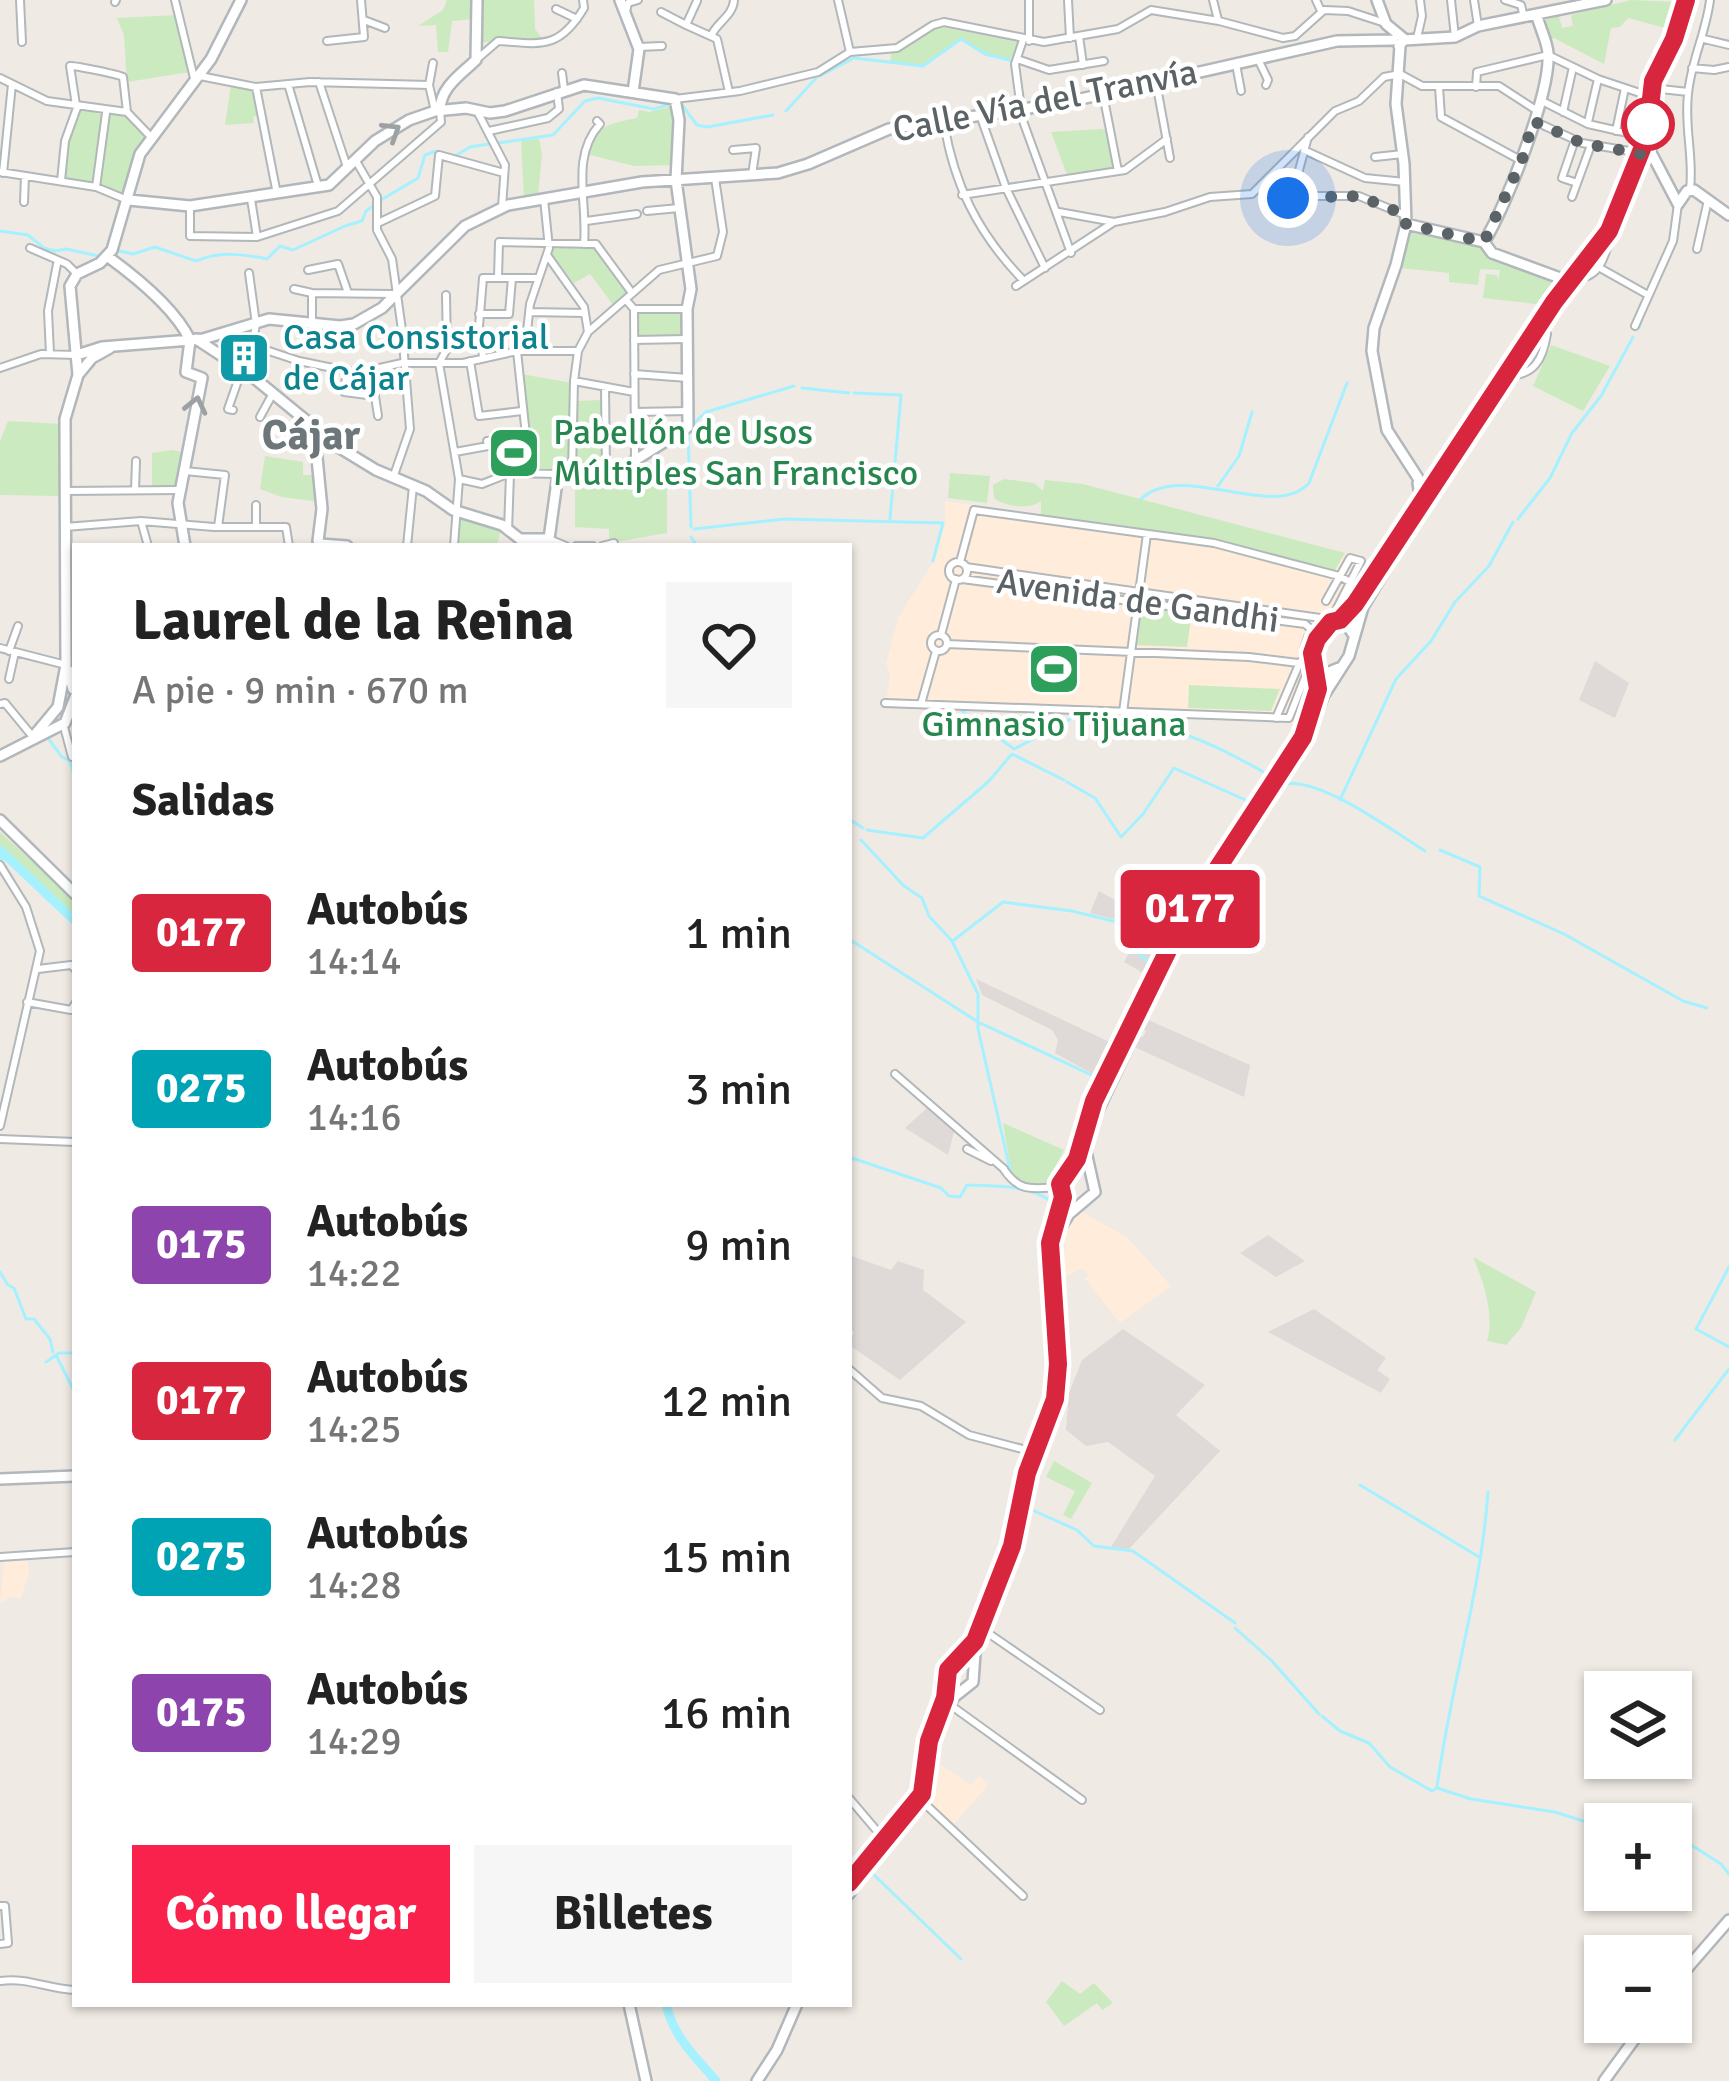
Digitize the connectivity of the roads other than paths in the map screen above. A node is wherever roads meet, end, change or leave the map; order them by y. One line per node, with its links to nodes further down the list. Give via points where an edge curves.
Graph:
1 (20, 0): 50 (street)
2 (175, 0): 70 (street)
3 (241, 0): 70 (street)
4 (362, 0): 34 (street)
5 (477, 0): 59 (street)
6 (620, 0): 29 (street)
7 (638, 0): 29 (street)
8 (734, 0): 41 (street)
9 (838, 0): 54 (street)
10 (1029, 0): 49 (street)
11 (1068, 0): 42 (street)
12 (1213, 0): 36 (street)
13 (1316, 0): 28 (street)
14 (1347, 0): 27 (street)
15 (1377, 0): 37 (street)
16 (1420, 0): 45 (street)
17 (1451, 0): 43 (street)
18 (1474, 0): 39 (street)
19 (1505, 0): 33 (street, via 1521,4)
20 (1554, 0): 31 (street)
21 (1606, 0): 31 (street)
22 (1686, 0): 86 (street)
23 (1710, 0): 46 (street)
24 (585, 1): 35 (street)
25 (698, 1): 38 (street)
26 (556, 9): 35 (street)
27 (1348, 10): 28 (street); 37 (street)
28 (1321, 11): 44 (street)
29 (625, 12): 52 (street)
30 (662, 12): 38 (street)
31 (1557, 13): 32 (street)
32 (1537, 16): 33 (street); 56 (street)
33 (1524, 18): 39 (street)
34 (364, 20): 40 (street); 48 (street, via 364,37)
35 (577, 20): 59 (street, via 539,46 498,41)
36 (1219, 21): 42 (street, via 1151,10 1118,29); 44 (street)
37 (1386, 24): 47 (street)
38 (686, 25): 41 (street)
39 (1478, 26): 43 (street)
40 (385, 28)
41 (711, 36): 85 (street, via 722,48)
42 (1075, 37): 49 (street); 63 (street)
43 (1454, 37): 45 (street, Calle Vía del Tranvía)
44 (1283, 38): 55 (street)
45 (1417, 38): 47 (street, Calle Vía del Tranvía)
46 (1704, 39): 51 (street); 66 (street)
47 (1399, 40): 55 (street, Calle Vía del Tranvía, via 1360,38); 68 (street)
48 (327, 41)
49 (1026, 41): 54 (street, via 944,22 897,48); 57 (street)
50 (22, 43)
51 (1729, 45)
52 (638, 46): 53 (street); 84 (street)
53 (662, 46)
54 (850, 52): 85 (street, via 818,72)
55 (1281, 53): 58 (street, Calle Vía del Tranvía)
56 (1548, 55): 64 (street); 80 (street, via 1477,72); 92 (street)
57 (1016, 58): 63 (street, via 1049,70); 91 (street)
58 (1258, 59): 62 (street, Calle Vía del Tranvía); 77 (street)
59 (476, 60): 93 (street)
60 (1104, 61): 63 (street)
61 (433, 63): 76 (street)
62 (1236, 64): 73 (street, Calle Vía del Tranvía); 83 (street, Calle Vía del Tranvía)
63 (1083, 65)
64 (1573, 67): 71 (street); 97 (street)
65 (1729, 67): 66 (street)
66 (1692, 68): 87 (street)
67 (562, 73): 82 (street)
68 (1400, 74): 79 (street); 105 (street, via 1384,77); 112 (street)
69 (0, 78): 74 (street)
70 (197, 79): 78 (street); 104 (street)
71 (1598, 79): 81 (street); 101 (street)
72 (319, 82): 75 (street); 76 (street); 116 (street)
73 (1156, 82): 88 (street, Calle Vía del Tranvía); 106 (street)
74 (12, 84): 90 (street); 117 (street)
75 (287, 84): 78 (street); 129 (street)
76 (429, 85): 93 (street)
77 (1266, 85)
78 (256, 87): 135 (street)
79 (1439, 87): 80 (street); 115 (street, via 1441,117)
80 (1476, 87): 92 (street, via 1498,86)
81 (1625, 88): 86 (street); 103 (street)
82 (560, 90): 84 (street); 94 (street, via 532,105); 102 (street, via 559,109 548,118)
83 (1241, 91)
84 (633, 92): 89 (street)
85 (729, 92): 89 (street)
86 (1650, 92): 87 (street); 108 (street)
87 (1688, 92): 133 (street, via 1688,156 1698,165)
88 (1103, 94): 91 (street, Calle Vía del Tranvía); 118 (street)
89 (675, 99): 123 (street)
90 (77, 105): 95 (street); 96 (street, via 70,66 123,77); 124 (street)
91 (1020, 109): 98 (street, Calle Vía del Tranvía); 125 (street)
92 (1536, 110): 97 (street); 107 (street); 115 (street)
93 (438, 111): 94 (street); 116 (street, one-way to 93, via 398,127); 130 (street, via 441,122)
94 (477, 111): 102 (street)
95 (106, 112): 96 (street); 131 (street)
96 (127, 112): 104 (street)
97 (1563, 112): 101 (street)
98 (980, 115): 99 (street, Calle Vía del Tranvía); 132 (street)
99 (945, 119): 120 (street, Calle Vía del Tranvía, via 890,128 808,164); 136 (street)
100 (597, 121): 134 (street, via 582,157)
101 (1588, 124): 103 (street)
102 (489, 130): 119 (street)
103 (1616, 131): 108 (street)
104 (150, 136): 141 (street)
105 (1308, 137): 111 (street); 128 (street)
106 (1167, 139): 114 (street); 118 (street)
107 (1575, 140): 109 (street); 127 (street, via 1562,178)
108 (1645, 141): 109 (street); 144 (street); 152 (street)
109 (1591, 145): 127 (street)
110 (733, 150): 120 (street, via 756,148)
111 (1306, 151): 126 (street, via 1365,178); 137 (street)
112 (1402, 154): 113 (street); 126 (street)
113 (1375, 157)
114 (1170, 158)
115 (1522, 160): 158 (street)
116 (352, 165): 129 (street); 130 (street)
117 (2, 172): 121 (street)
118 (1118, 172): 125 (street)
119 (504, 173): 146 (street); 156 (street, via 440,155 435,196)
120 (752, 175): 122 (street, Calle Vía del Tranvía)
121 (25, 176): 124 (street); 143 (street)
122 (715, 178): 123 (street, Calle Vía del Tranvía); 167 (street, via 722,242 713,259)
123 (676, 180): 134 (street, Calle Vía del Tranvía); 147 (street)
124 (62, 181): 131 (street)
125 (1046, 182): 132 (street); 149 (street)
126 (1405, 182): 153 (street)
127 (1577, 183): 138 (street)
128 (1262, 184): 137 (street); 155 (street, via 1245,196 1210,196)
129 (318, 186): 135 (street)
130 (370, 186): 156 (street); 157 (street, via 338,211)
131 (96, 187): 141 (street)
132 (1006, 188): 136 (street); 168 (street)
133 (1688, 190): 142 (street); 144 (street)
134 (584, 191): 140 (street, Calle Vía del Tranvía); 154 (street)
135 (277, 194): 139 (street)
136 (963, 194): 168 (street, via 1021,282)
137 (1292, 196): 153 (street, via 1359,196)
138 (1572, 197)
139 (251, 198): 145 (street); 157 (street)
140 (544, 199): 146 (street, Calle Vía del Tranvía); 159 (street)
141 (129, 200): 145 (street); 165 (street)
142 (1708, 200): 150 (street); 162 (street)
143 (24, 202)
144 (1678, 205): 182 (street, via 1671,246)
145 (190, 206): 157 (street, via 190,236)
146 (502, 207): 180 (street, Calle Vía del Tranvía, via 454,235)
147 (679, 208): 148 (street); 167 (street)
148 (647, 212)
149 (1057, 212): 155 (street); 163 (street)
150 (1727, 212)
151 (637, 214): 154 (street)
152 (1616, 217): 169 (street); 176 (street)
153 (1405, 219): 158 (street); 233 (street, via 1372,350 1387,430)
154 (586, 221): 160 (street)
155 (1114, 222): 163 (street)
156 (378, 223): 180 (street)
157 (257, 237)
158 (1484, 242): 176 (street, via 1492,253)
159 (548, 243): 160 (street); 164 (street); 173 (street, via 499,242)
160 (584, 244): 183 (street, via 596,244)
161 (30, 248): 172 (street)
162 (1697, 249)
163 (1071, 253): 168 (street)
164 (548, 255): 175 (street); 187 (street)
165 (107, 256): 172 (street); 196 (street, via 144,283)
166 (57, 264): 201 (street)
167 (687, 264): 183 (street, via 659,269); 185 (street)
168 (1045, 268)
169 (1600, 268): 176 (street); 182 (street)
170 (308, 271): 178 (street, via 338,264)
171 (249, 273): 189 (street)
172 (77, 274): 202 (street, via 70,286)
173 (498, 278): 174 (street); 188 (street, via 482,280)
174 (512, 278): 175 (street); 188 (street, via 508,314)
175 (539, 278): 186 (street)
176 (1569, 282): 191 (street)
177 (294, 289): 179 (street)
178 (348, 292): 179 (street); 180 (street)
179 (312, 293): 190 (street)
180 (397, 294): 190 (street, Calle Vía del Tranvía, via 354,324); 206 (street)
181 (446, 295): 207 (street, via 447,349)
182 (1648, 296): 192 (street)
183 (629, 297): 184 (street); 193 (street)
184 (634, 309): 185 (street); 195 (street)
185 (687, 309): 194 (street)
186 (530, 312): 187 (street); 199 (street)
187 (585, 313): 193 (street)
188 (479, 314): 203 (street)
189 (256, 322): 190 (street, Calle Vía del Tranvía); 196 (street, Calle Vía del Tranvía); 198 (street)
190 (312, 322)
191 (1540, 323): 214 (street); 214 (street, via 1547,334 1538,364)
192 (1635, 326)
193 (588, 332): 200 (street)
194 (687, 339): 195 (street); 215 (street)
195 (634, 340): 213 (street)
196 (191, 343): 197 (street); 209 (street); 235 (street, one-way to 196, via 202,378 186,372)
197 (115, 346): 202 (street); 204 (street)
198 (254, 346): 209 (street); 210 (street)
199 (521, 351): 200 (street); 203 (street); 222 (street)
200 (578, 351): 216 (street)
201 (50, 354): 202 (street); 208 (street)
202 (77, 355): 204 (street); 212 (street)
203 (483, 357): 205 (street)
204 (92, 358): 212 (street)
205 (470, 361): 207 (street); 222 (street, via 479,416)
206 (402, 363): 207 (street); 211 (street); 241 (street, via 410,429)
207 (439, 363): 230 (street)
208 (0, 368)
209 (245, 371): 219 (street); 221 (street)
210 (347, 371): 211 (street); 220 (street, via 344,392)
211 (367, 371): 220 (street)
212 (78, 374): 246 (street, via 65,419)
213 (634, 374): 215 (street); 218 (street)
214 (1506, 375): 228 (street)
215 (688, 378): 223 (street)
216 (574, 381): 217 (street); 239 (street)
217 (605, 387): 218 (street); 236 (street)
218 (634, 392): 224 (street)
219 (272, 394): 226 (street); 227 (street)
220 (375, 396): 225 (street)
221 (233, 410)
222 (522, 410): 238 (street)
223 (688, 411): 224 (street); 232 (street, via 688,427)
224 (634, 412): 232 (street)
225 (378, 416)
226 (260, 417)
227 (317, 434): 241 (street); 262 (street, via 323,526)
228 (1467, 434): 234 (street); 250 (street)
229 (502, 439): 230 (street)
230 (455, 452): 242 (street)
231 (136, 461): 244 (street)
232 (635, 461): 236 (street)
233 (1411, 467): 234 (street, via 1427,478); 247 (street); 250 (street, via 1420,495)
234 (1443, 468): 247 (street)
235 (182, 471): 245 (street); 254 (street, via 225,475)
236 (605, 472): 239 (street)
237 (510, 473): 238 (street); 242 (street, via 482,484); 256 (street)
238 (530, 473): 240 (street)
239 (572, 473): 240 (street)
240 (558, 474): 258 (street)
241 (393, 478): 243 (street)
242 (459, 479): 249 (street)
243 (413, 486): 249 (street); 263 (street)
244 (135, 490): 245 (street); 246 (street)
245 (179, 490): 252 (street)
246 (65, 491): 253 (street)
247 (1427, 492): 250 (street)
248 (256, 506): 255 (street)
249 (458, 512): 256 (street); 264 (street)
250 (1412, 520): 272 (street); 280 (street)
251 (141, 521): 252 (street); 253 (street); 259 (street)
252 (179, 522): 254 (street); 260 (street)
253 (65, 527): 268 (street)
254 (218, 527): 255 (street)
255 (256, 527): 261 (street, via 286,527)
256 (508, 530): 265 (street)
257 (1147, 534): 267 (street, via 974,510); 269 (street); 273 (street)
258 (549, 539): 265 (street); 266 (street)
259 (147, 543)
260 (184, 543)
261 (289, 543)
262 (315, 543)
263 (407, 543)
264 (454, 543)
265 (517, 543)
266 (559, 543)
267 (963, 564): 270 (street); 270 (street, via 949,568); 273 (street, Avenida de Gandhi)
268 (70, 573): 286 (street)
269 (1339, 576): 271 (street); 271 (street, via 1350,558 1361,561); 275 (street)
270 (958, 579): 274 (street, Avenida de Gandhi); 279 (street)
271 (1351, 582): 272 (street); 276 (street)
272 (1364, 590): 276 (street)
273 (1139, 591): 274 (street); 276 (street, Avenida de Gandhi)
274 (1138, 601): 278 (street, Avenida de Gandhi); 284 (street)
275 (1326, 601)
276 (1334, 621): 278 (street); 280 (street); 285 (street)
277 (18, 626): 282 (street)
278 (1312, 630): 285 (street, via 1304,646)
279 (941, 635): 281 (street); 283 (street, via 931,641)
280 (1353, 635): 287 (street)
281 (947, 644): 283 (street); 284 (street)
282 (8, 650): 286 (street); 288 (street)
283 (936, 651): 292 (street)
284 (1131, 652): 285 (street); 294 (street)
285 (1309, 664): 287 (street, via 1327,673); 295 (street); 295 (street, via 1289,718); 313 (street, via 1317,695 1306,730 1162,960 1094,1101)
286 (66, 665): 289 (street)
287 (1339, 668): 314 (street, via 1297,758 1160,979 1097,1109)
288 (9, 680)
289 (71, 692): 293 (street); 296 (street)
290 (885, 703): 292 (street)
291 (0, 704): 297 (street)
292 (921, 704): 294 (street)
293 (56, 712): 296 (street); 297 (street)
294 (1123, 712): 295 (street)
295 (1276, 718)
296 (66, 724): 297 (street); 299 (street)
297 (33, 737): 298 (street)
298 (0, 756)
299 (72, 758)
300 (0, 820): 302 (street)
301 (0, 866): 304 (street, via 26,907)
302 (72, 891)
303 (72, 966): 304 (street)
304 (38, 969): 305 (street)
305 (27, 1002): 306 (street); 308 (street)
306 (72, 1008)
307 (895, 1074): 312 (street)
308 (0, 1126)
309 (0, 1139): 310 (street)
310 (72, 1142)
311 (968, 1149): 312 (street)
312 (1004, 1169): 315 (street, via 1025,1190)
313 (1072, 1170): 314 (street); 315 (street)
314 (1088, 1172): 316 (street, via 1095,1192)
315 (1061, 1192): 316 (street); 318 (street, via 1050,1243 1057,1388)
316 (1078, 1204): 323 (street, via 1056,1246 1062,1389)
317 (852, 1372): 318 (street, via 882,1398)
318 (1034, 1452): 324 (street, via 1012,1546 975,1641)
319 (72, 1476): 320 (street)
320 (1, 1479)
321 (72, 1552): 322 (street)
322 (0, 1557)
323 (985, 1630): 325 (street); 329 (street)
324 (958, 1662): 325 (street); 326 (street)
325 (972, 1669): 327 (street, via 973,1682)
326 (948, 1682): 327 (street); 333 (street, via 922,1794)
327 (962, 1689): 328 (street)
328 (949, 1704): 330 (street); 332 (street)
329 (1100, 1710)
330 (1082, 1800)
331 (852, 1801): 333 (street)
332 (923, 1802): 335 (street); 336 (street)
333 (884, 1838): 334 (street)
334 (852, 1879)
335 (852, 1889)
336 (1023, 1896)
337 (0, 1906): 339 (street)
338 (1729, 1920): 341 (street)
339 (3, 1924): 340 (street, via 8,1943)
340 (0, 1945)
341 (1692, 1963)
342 (0, 1981): 343 (street, via 28,1978)
343 (72, 1990)
344 (630, 2007): 347 (street)
345 (798, 2007): 348 (street)
346 (1632, 2043): 349 (street)
347 (646, 2081)
348 (761, 2081)
349 (1604, 2081)

